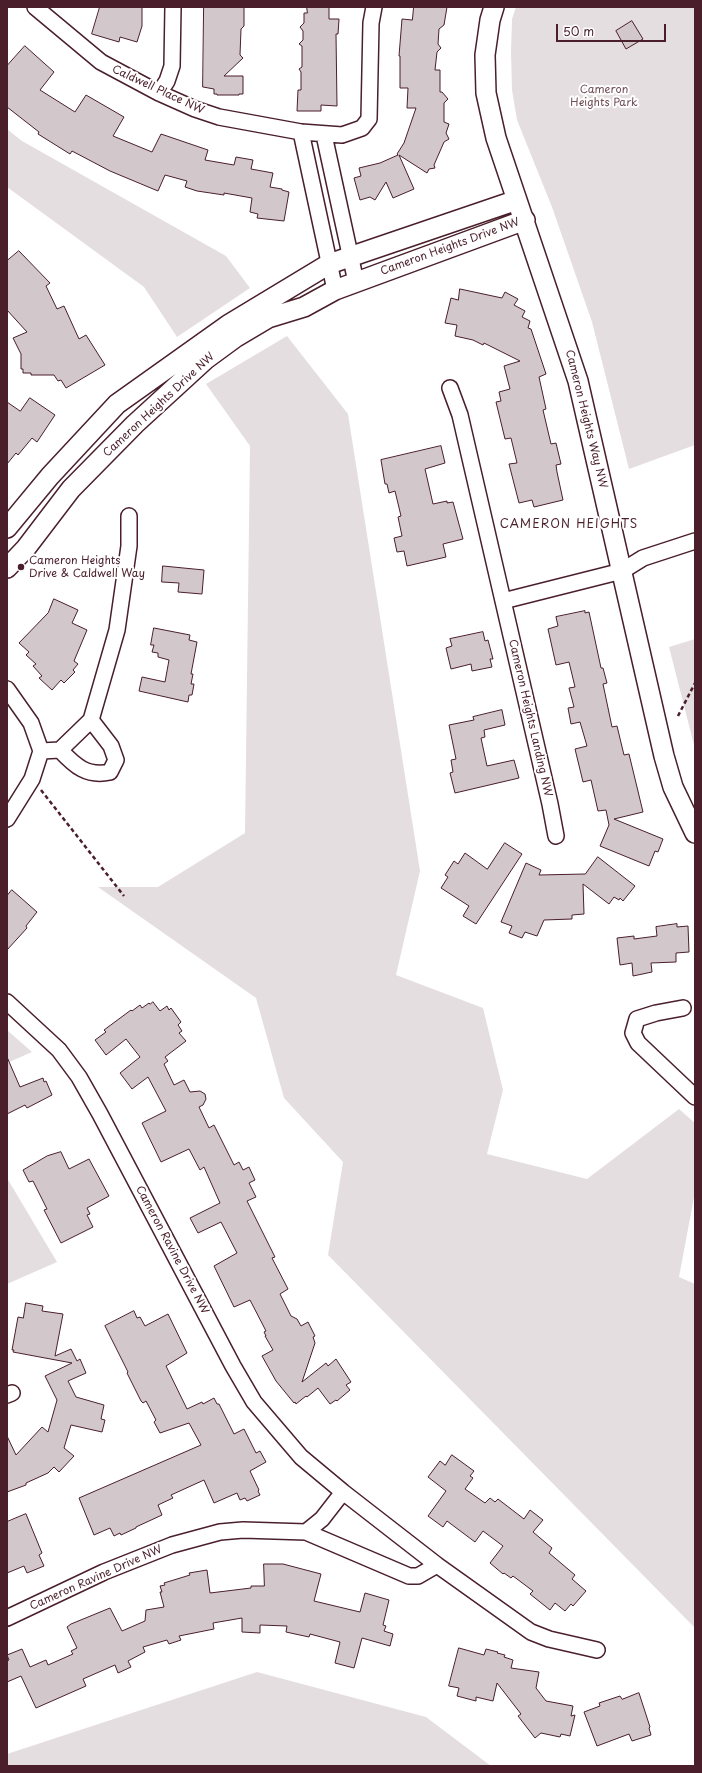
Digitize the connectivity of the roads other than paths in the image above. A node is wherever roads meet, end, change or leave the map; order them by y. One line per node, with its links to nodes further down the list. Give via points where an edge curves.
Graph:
1 (35, 7): 5 (street, Caldwell Place NW, via 101,62)
2 (173, 7): 5 (street, via 172,66 167,81)
3 (374, 7): 7 (street, Caldwell Place NW, via 371,23 369,119 362,128 342,135)
4 (494, 7): 8 (street, Cameron Heights Way NW, via 485,55 486,94 496,138)
5 (159, 92): 6 (street, Caldwell Place NW, via 219,117)
6 (301, 132): 7 (street, Caldwell Place NW); 11 (street)
7 (324, 135): 10 (street)
8 (517, 200): 9 (street, Cameron Heights Way NW); 10 (street, Cameron Heights Drive NW)
9 (525, 220): 12 (street, Cameron Heights Drive NW); 21 (street, Cameron Heights Way NW, via 578,381)
10 (351, 258): 11 (street, Cameron Heights Drive NW); 12 (street)
11 (329, 264): 13 (street); 14 (street, Cameron Heights Drive NW)
12 (356, 282): 13 (street, Cameron Heights Drive NW)
13 (334, 290): 14 (street, Cameron Heights Drive NW, via 304,306)
14 (267, 310): 15 (street, Cameron Heights Drive NW)
15 (200, 353): 18 (street, Cameron Heights Drive NW, via 116,404 50,476); 20 (street, Cameron Heights Drive NW, via 136,424 71,489 26,548)
16 (450, 388): 22 (street, Cameron Heights Landing NW, via 460,415)
17 (129, 516): 24 (street, via 129,546 117,630)
18 (7, 528)
19 (695, 541): 21 (street, via 643,558)
20 (7, 568)
21 (622, 571): 22 (street); 28 (street, Cameron Heights Way NW, via 664,756 673,787)
22 (503, 601): 29 (street, Cameron Heights Landing NW)
23 (7, 689): 26 (street, via 31,723)
24 (92, 720): 25 (street); 25 (street, via 111,746 116,760 110,772 98,775 83,770)
25 (60, 750): 26 (street)
26 (41, 751): 27 (street, via 32,779)
27 (7, 819)
28 (695, 833)
29 (556, 836)
30 (7, 1002): 33 (street, Cameron Ravine Drive NW, via 59,1050 79,1077 254,1402 301,1456)
31 (683, 1008): 32 (street, via 637,1019 634,1033 638,1043)
32 (695, 1097)
33 (343, 1492): 34 (street, via 322,1519); 35 (street, Cameron Ravine Drive NW)
34 (306, 1532): 35 (street, Cameron Ravine Drive NW, via 409,1576 418,1576); 36 (street, Cameron Ravine Drive NW, via 220,1532 172,1545 104,1572)
35 (438, 1565): 37 (street, Cameron Ravine Drive NW, via 531,1632 549,1639)
36 (7, 1618)
37 (597, 1650)

